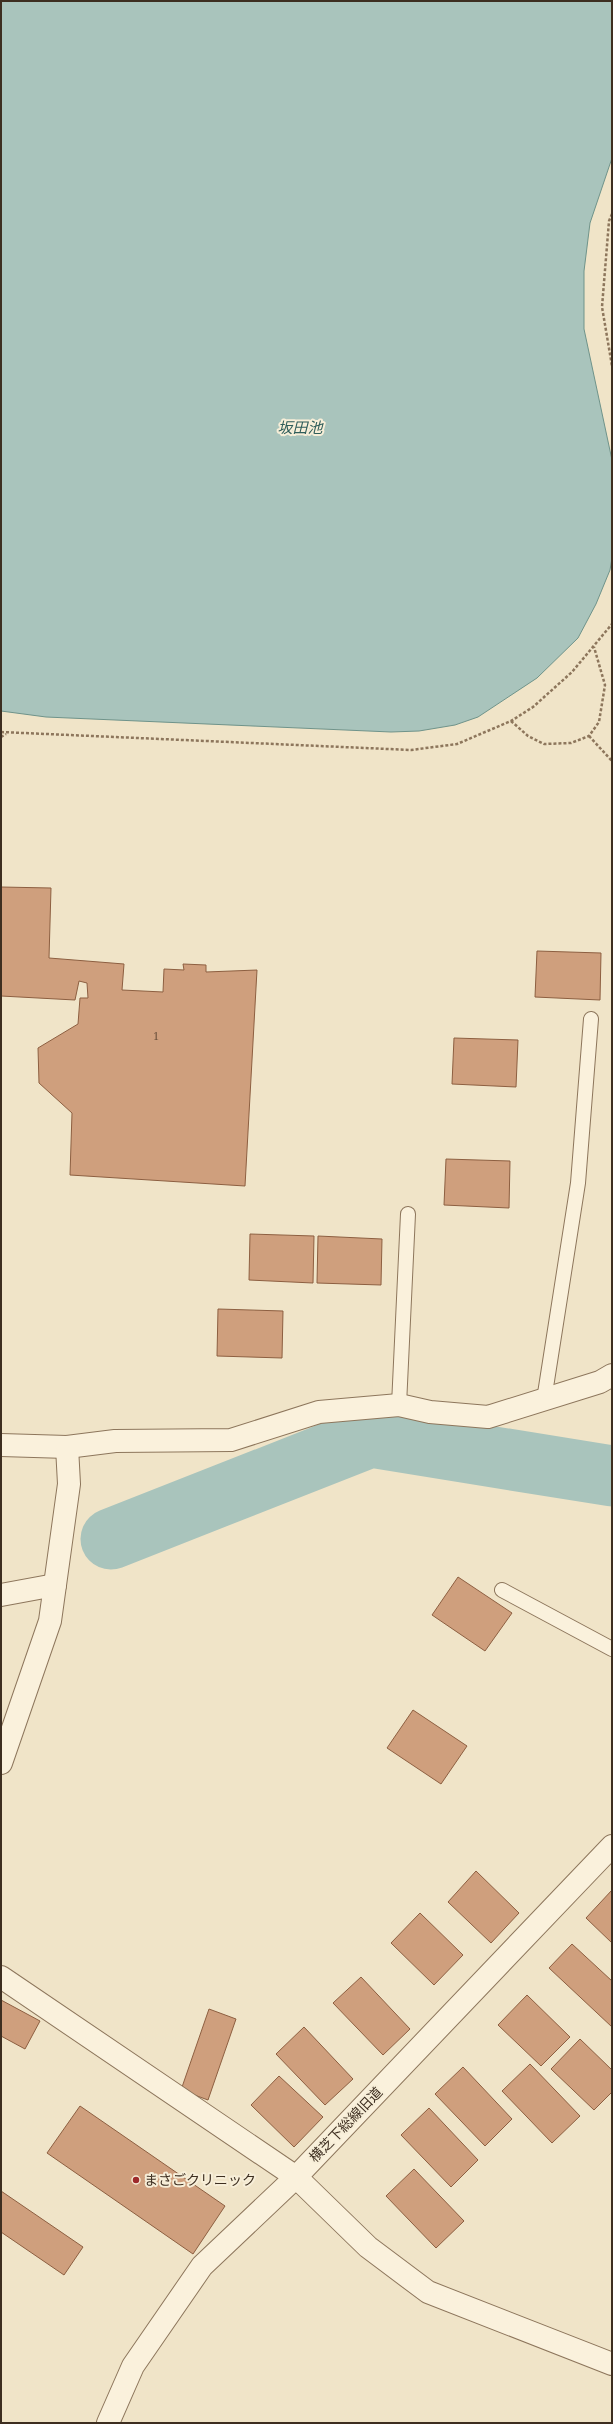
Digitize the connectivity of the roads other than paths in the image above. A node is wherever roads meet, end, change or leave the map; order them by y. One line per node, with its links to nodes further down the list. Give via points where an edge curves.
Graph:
1 (591, 1019): 4 (lane, via 578,1183)
2 (408, 1214): 5 (lane)
3 (612, 1375): 4 (street, via 600,1382)
4 (544, 1400): 5 (street, via 488,1417 430,1412)
5 (399, 1405): 7 (street, via 319,1412 231,1440 115,1441)
6 (1, 1445): 7 (street)
7 (67, 1447): 8 (street, via 69,1484)
8 (56, 1585): 10 (street); 12 (street, via 50,1621)
9 (502, 1590): 11 (lane)
10 (1, 1594)
11 (612, 1648)
12 (1, 1763)
13 (612, 1846): 15 (street, 横芝下総線旧道)
14 (1, 1977): 15 (street)
15 (296, 2177): 16 (street, via 368,2246 428,2292); 17 (street, 横芝下総線旧道, via 202,2266 133,2366)
16 (612, 2364)
17 (108, 2423)

